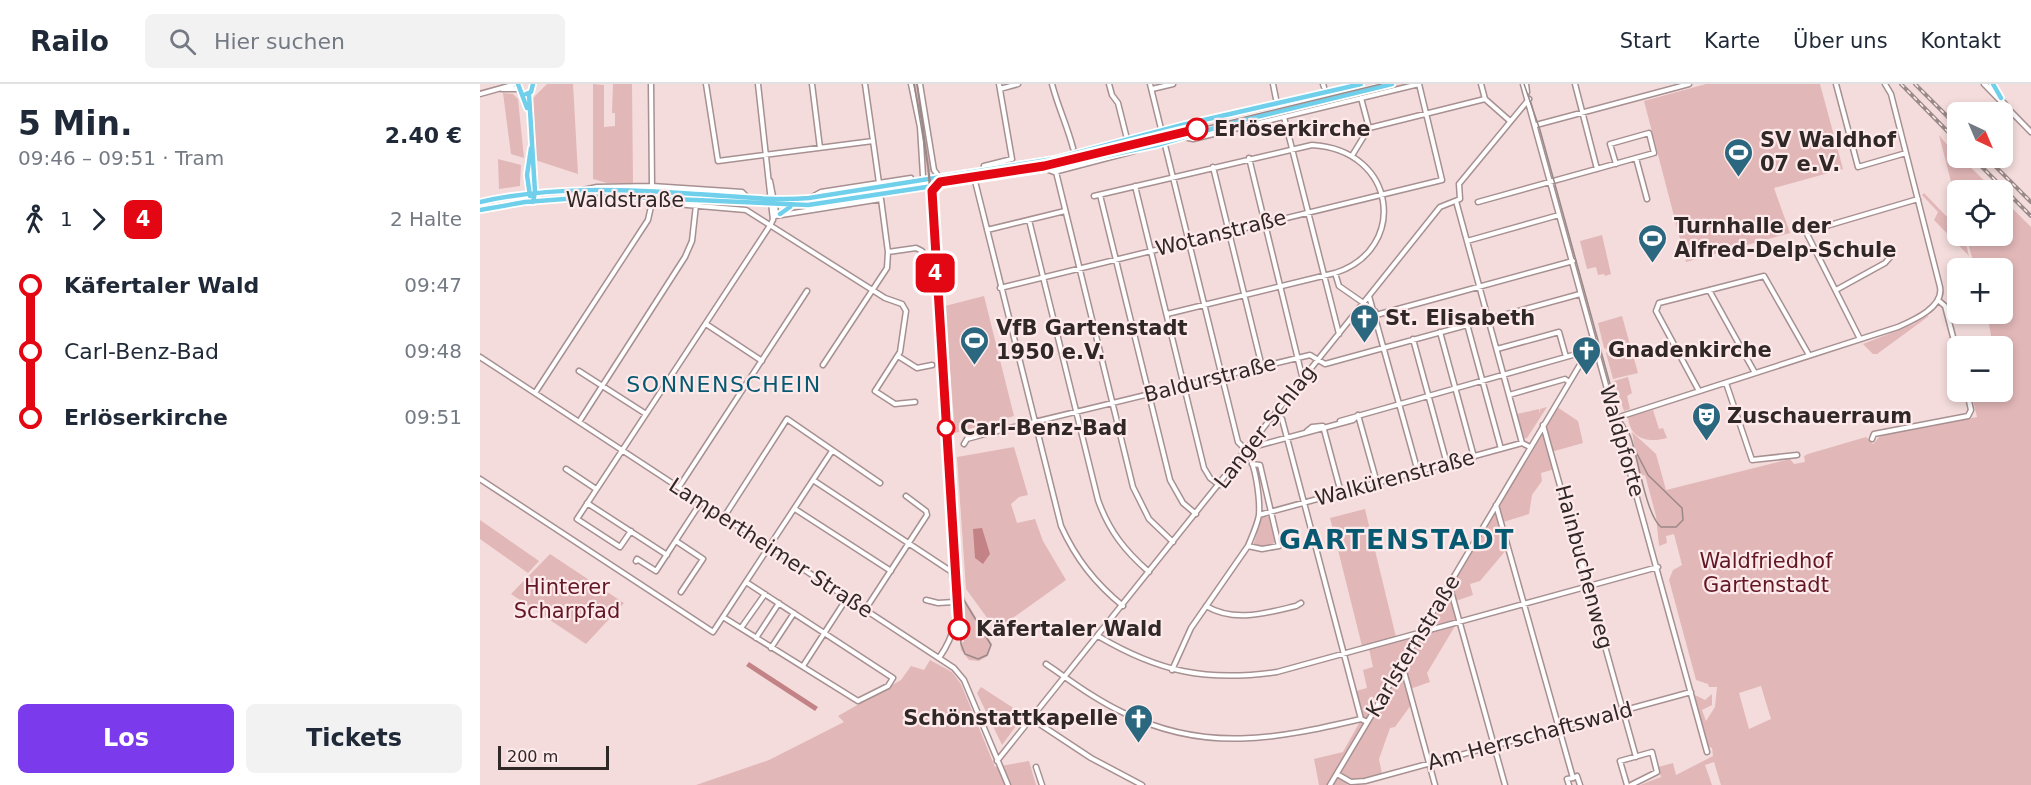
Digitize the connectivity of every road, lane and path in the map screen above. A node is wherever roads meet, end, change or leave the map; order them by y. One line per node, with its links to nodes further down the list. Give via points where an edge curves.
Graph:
1 (651, 84): 76 (street)
2 (706, 84): 57 (street, via 718,161)
3 (758, 84): 57 (street)
4 (812, 84): 51 (street)
5 (865, 84): 48 (street)
6 (911, 84): 61 (street)
7 (920, 84): 60 (street)
8 (1018, 84): 26 (street)
9 (1052, 84): 52 (street)
10 (1109, 84): 46 (street)
11 (1173, 84): 27 (street)
12 (1273, 84): 33 (street)
13 (1361, 84): 44 (main road)
14 (1392, 84): 47 (main road, Waldstraße)
15 (1419, 84): 30 (street, Waldstraße); 39 (street)
16 (1481, 84): 34 (street)
17 (1525, 84): 31 (street, Waldpforte)
18 (1575, 84): 37 (street)
19 (1689, 84): 37 (street)
20 (1836, 84): 55 (street, via 1858,167)
21 (1885, 84): 55 (street)
22 (1984, 84): 32 (street); 35 (street)
23 (1993, 84): 32 (main road)
24 (535, 85): 29 (main road)
25 (517, 86): 28 (street); 29 (main road)
26 (999, 86): 63 (street, via 1011,159)
27 (1151, 87): 44 (street)
28 (480, 94)
29 (526, 94): 50 (main road)
30 (1361, 98): 40 (street, Waldstraße); 43 (street)
31 (1528, 98): 41 (street); 42 (street, Waldpforte)
32 (2001, 98): 36 (street)
33 (1276, 99)
34 (1485, 99): 39 (street); 41 (street)
35 (2002, 102)
36 (2004, 102)
37 (1582, 113): 42 (street); 66 (street)
38 (2013, 113): 45 (street)
39 (1426, 114): 43 (street); 82 (street, Wotanstraße, via 1442,180)
40 (1284, 117): 47 (street, Waldstraße, via 1193,139); 54 (street)
41 (1510, 120): 91 (street, via 1459,184 1460,196)
42 (1536, 126): 74 (street, Waldpforte)
43 (1369, 128): 56 (street)
44 (1162, 131): 49 (street); 68 (main road, via 1054,159)
45 (2031, 132)
46 (1126, 135)
47 (1183, 136): 49 (main road, Waldstraße)
48 (873, 141): 51 (street); 75 (street)
49 (1166, 142): 53 (main road, Waldstraße); 70 (street)
50 (531, 145): 79 (main road); 80 (main road)
51 (820, 148): 57 (street)
52 (1073, 148)
53 (1136, 148): 65 (main road, Waldstraße); 67 (street, Waldstraße, via 1130,154)
54 (1292, 148): 56 (street, via 1331,146); 58 (street); 100 (street)
55 (1906, 153): 90 (street)
56 (1353, 154): 82 (street, via 1372,172)
57 (768, 156): 86 (street)
58 (1249, 158): 64 (street); 104 (street)
59 (1636, 158): 62 (street); 62 (street, via 1654,153 1649,133 1610,144); 89 (street)
60 (933, 163): 61 (street); 69 (street)
61 (924, 164): 72 (street)
62 (1616, 164): 66 (street)
63 (984, 166): 68 (main road)
64 (1214, 167): 70 (street); 106 (street)
65 (1045, 169): 67 (street, Waldstraße); 73 (main road, Waldstraße)
66 (1597, 169): 74 (street)
67 (1056, 172): 99 (street)
68 (972, 173): 71 (main road)
69 (937, 174): 71 (main road)
70 (1174, 177): 77 (street); 107 (street)
71 (944, 178): 72 (main road)
72 (918, 179): 75 (street); 87 (main road)
73 (975, 181): 81 (main road, Waldstraße); 105 (street)
74 (1551, 182): 94 (street); 101 (street, Waldpforte)
75 (879, 183): 87 (street, via 821,192)
76 (652, 186): 78 (street, Waldstraße, via 588,187); 85 (street, Waldstraße, via 742,192)
77 (1136, 186): 83 (street); 110 (street)
78 (580, 191): 79 (main road, Waldstraße); 85 (main road, Waldstraße)
79 (535, 192): 80 (main road, Waldstraße); 93 (main road)
80 (528, 193): 92 (main road, Waldstraße); 93 (main road)
81 (886, 194): 88 (main road); 97 (main road, Waldstraße)
82 (1382, 194): 100 (street, Wotanstraße); 116 (street, via 1382,221 1374,244 1360,260)
83 (1100, 195): 84 (street); 113 (street)
84 (1094, 196)
85 (747, 197): 86 (main road, Waldstraße)
86 (773, 197): 87 (main road); 96 (street)
87 (809, 198)
88 (881, 199): 102 (street); 111 (street)
89 (1647, 199)
90 (1918, 199): 124 (street, via 1806,231); 129 (street, via 1941,289)
91 (1456, 201): 108 (street); 128 (street, Langer Schlag, via 1440,207)
92 (480, 202)
93 (533, 202): 96 (main road, Waldstraße, via 630,196); 98 (main road, Waldstraße)
94 (1478, 202)
95 (696, 205): 102 (street, Waldstraße, via 735,207); 165 (street, via 686,257); 169 (street, Waldstraße, via 652,202 648,220)
96 (772, 206): 97 (main road, Waldstraße); 102 (street)
97 (791, 206): 102 (main road)
98 (480, 210)
99 (1065, 211): 103 (street); 115 (street)
100 (1307, 213): 104 (street, Wotanstraße); 117 (street)
101 (1559, 215): 108 (street); 114 (street, Waldpforte)
102 (775, 218): 122 (street, Waldstraße); 135 (street)
103 (1029, 220): 105 (street); 118 (street)
104 (1265, 223): 106 (street, Wotanstraße); 119 (street)
105 (987, 230): 121 (street)
106 (1229, 232): 107 (street, Wotanstraße); 127 (street)
107 (1190, 241): 110 (street, Wotanstraße); 131 (street)
108 (1467, 241): 120 (street)
109 (922, 250): 111 (street)
110 (1151, 250): 113 (street, Wotanstraße); 133 (street)
111 (888, 252): 122 (street, via 887,268)
112 (1892, 255): 124 (street, via 1885,263)
113 (1116, 259): 115 (street, Wotanstraße); 170 (street)
114 (1573, 261): 120 (street); 126 (street, Waldpforte)
115 (1080, 268): 118 (street, Wotanstraße); 175 (street)
116 (1335, 273): 117 (street); 130 (street, via 1339,286)
117 (1323, 276): 119 (street); 138 (street)
118 (1044, 277): 121 (street, Wotanstraße); 177 (street)
119 (1281, 286): 127 (street); 151 (street)
120 (1480, 287): 132 (street); 134 (street)
121 (1000, 288): 183 (street)
122 (872, 290): 147 (street, Waldstraße, via 906,307); 154 (street)
123 (1709, 290): 148 (street, via 1764,276); 158 (street); 168 (street, via 1657,304 1656,311)
124 (1836, 290): 141 (street)
125 (807, 291): 153 (street)
126 (1580, 294): 134 (street, Baldurstraße); 142 (street, Waldpforte)
127 (1245, 295): 131 (street); 156 (street)
128 (1369, 296): 130 (street, Langer Schlag); 132 (street)
129 (1938, 300): 139 (street, via 1944,305); 141 (street, via 1907,323)
130 (1364, 303): 132 (street); 138 (street, Langer Schlag)
131 (1205, 305): 133 (street); 160 (street)
132 (1375, 313): 143 (street)
133 (1167, 314): 166 (street)
134 (1488, 319): 136 (street, Baldurstraße); 144 (street)
135 (706, 324): 153 (street); 179 (street)
136 (1467, 324): 137 (street, Baldurstraße); 162 (street)
137 (1440, 332): 140 (street, Baldurstraße); 167 (street)
138 (1339, 334): 152 (street, Langer Schlag)
139 (1953, 336)
140 (1413, 339): 143 (street, Baldurstraße); 171 (street)
141 (1860, 339): 148 (street)
142 (1594, 341): 145 (street, Waldpforte); 146 (street, Karlsternstraße)
143 (1385, 347): 152 (street, Baldurstraße, via 1325,364); 176 (street)
144 (1497, 349): 150 (street, via 1559,332); 159 (street)
145 (1596, 349): 146 (street); 181 (street, Waldpforte)
146 (1585, 353): 150 (street); 163 (street, Karlsternstraße)
147 (898, 356): 155 (street, via 917,368); 173 (street, via 875,391 895,404)
148 (1809, 356): 158 (street)
149 (480, 357): 169 (street, Lampertheimer Straße)
150 (1566, 357): 159 (street)
151 (1298, 358): 152 (street, Baldurstraße, via 1310,355); 156 (street, Baldurstraße); 161 (street)
152 (1318, 360): 178 (street, Langer Schlag)
153 (762, 361): 207 (street)
154 (823, 365)
155 (932, 365)
156 (1262, 367): 160 (street, Baldurstraße)
157 (579, 370): 165 (street)
158 (1755, 373): 164 (street)
159 (1504, 374): 162 (street); 172 (street)
160 (1223, 376): 166 (street, Baldurstraße); 195 (street, via 1238,442)
161 (1302, 376)
162 (1482, 380): 167 (street); 192 (street)
163 (1569, 382): 172 (street, via 1565,379); 184 (street, Karlsternstraße)
164 (1726, 382): 168 (street); 196 (street, via 1751,459)
165 (602, 386): 179 (street); 182 (street)
166 (1184, 386): 170 (street, Baldurstraße); 206 (street, via 1204,468)
167 (1455, 388): 171 (street); 197 (street)
168 (1700, 391): 181 (street)
169 (534, 393): 182 (street, Lampertheimer Straße)
170 (1149, 394): 175 (street, Baldurstraße); 217 (street, via 1170,480 1183,503)
171 (1428, 395): 176 (street); 199 (street)
172 (1509, 395): 189 (street)
173 (915, 402)
174 (1969, 402): 187 (street, via 1968,416 1874,434)
175 (1113, 403): 177 (street, Baldurstraße); 222 (street, via 1140,504 1149,519)
176 (1400, 403): 180 (street); 201 (street)
177 (1076, 412): 183 (street, Baldurstraße); 230 (street, via 1106,523 1118,542)
178 (1276, 413): 186 (street); 188 (street, Langer Schlag)
179 (646, 414): 193 (street)
180 (1358, 414): 185 (street, via 1353,420); 205 (street)
181 (1616, 418): 228 (street, Waldpforte)
182 (579, 422): 193 (street, Lampertheimer Straße)
183 (1034, 422): 190 (street, Baldurstraße, via 967,439); 242 (street, via 1054,506 1070,545 1093,579)
184 (1543, 425): 191 (street, Karlsternstraße); 233 (street, Hainbuchenweg)
185 (1323, 426): 186 (street); 209 (street)
186 (1287, 437): 188 (street, via 1260,445); 212 (street)
187 (1872, 439)
188 (1253, 442): 195 (street, Langer Schlag)
189 (1522, 443): 191 (street); 192 (street, Walkürenstraße)
190 (964, 444)
191 (1530, 447): 214 (street, Karlsternstraße)
192 (1501, 449): 197 (street, Walkürenstraße)
193 (622, 450): 207 (street, Lampertheimer Straße); 208 (street)
194 (832, 451): 203 (street); 204 (street); 219 (street, via 788,419)
195 (1246, 451): 198 (street); 206 (street, Langer Schlag)
196 (1797, 455)
197 (1474, 457): 199 (street, Walkürenstraße)
198 (1252, 464): 216 (street, via 1260,465); 218 (street)
199 (1447, 464): 201 (street, Walkürenstraße)
200 (566, 469): 208 (street)
201 (1418, 472): 205 (street, Walkürenstraße)
202 (480, 479): 246 (street, via 713,632)
203 (813, 480): 215 (street); 223 (street)
204 (880, 483)
205 (1377, 483): 209 (street, Walkürenstraße)
206 (1219, 485): 217 (street, Langer Schlag)
207 (679, 487): 211 (street, Lampertheimer Straße)
208 (596, 489): 213 (street)
209 (1341, 493): 212 (street, Walkürenstraße)
210 (906, 496): 223 (street, via 927,515)
211 (701, 502): 219 (street, Lampertheimer Straße); 221 (street)
212 (1306, 502): 216 (street, Walkürenstraße); 254 (street)
213 (587, 503): 220 (street); 220 (street, via 577,519 620,548)
214 (1496, 505): 232 (street, Karlsternstraße); 241 (street)
215 (795, 508): 225 (street); 229 (street)
216 (1271, 512): 218 (street, Walkürenstraße); 224 (street, via 1279,546)
217 (1196, 514): 222 (street, Langer Schlag)
218 (1259, 515): 224 (street)
219 (724, 517): 225 (street, Lampertheimer Straße)
220 (631, 531): 226 (street)
221 (676, 541): 226 (street); 234 (street, via 703,559)
222 (1173, 542): 230 (street, Langer Schlag)
223 (909, 543): 229 (street); 238 (street, via 952,572)
224 (1248, 546): 243 (street)
225 (769, 547): 231 (street); 236 (street, Lampertheimer Straße)
226 (667, 555): 227 (street, via 656,571)
227 (636, 561)
228 (1658, 567): 233 (street); 261 (street, Waldpforte)
229 (891, 572): 244 (street)
230 (1149, 572): 242 (street, Langer Schlag)
231 (746, 582): 235 (street); 246 (street)
232 (1449, 584): 247 (street); 250 (street, Karlsternstraße)
233 (1589, 586): 241 (street); 262 (street, Hainbuchenweg)
234 (681, 592)
235 (765, 594): 239 (street); 248 (street)
236 (847, 598): 244 (street, Lampertheimer Straße); 249 (street)
237 (926, 600): 238 (street)
238 (954, 602): 255 (street, via 954,633)
239 (779, 603): 245 (street); 252 (street)
240 (1301, 603): 243 (street, via 1246,616 1229,615)
241 (1524, 604): 247 (street); 266 (street)
242 (1123, 606): 251 (street, Langer Schlag)
243 (1206, 606): 259 (street, via 1181,646)
244 (865, 610): 255 (street, Lampertheimer Straße)
245 (794, 613): 249 (street); 253 (street)
246 (723, 616): 248 (street)
247 (1460, 622): 250 (street); 267 (street)
248 (741, 628): 252 (street)
249 (825, 632): 258 (street); 258 (street, via 893,678 888,686 858,701)
250 (1420, 633): 254 (street); 257 (street, Karlsternstraße)
251 (1098, 636): 259 (street, via 1138,658); 260 (street, Langer Schlag)
252 (756, 638): 253 (street)
253 (771, 648): 258 (street)
254 (1344, 653): 259 (street, via 1253,675); 264 (street)
255 (939, 658): 270 (street, Lampertheimer Straße, via 964,680)
256 (1046, 664): 260 (street)
257 (1402, 664): 265 (street, Karlsternstraße); 271 (street)
258 (804, 666)
259 (1172, 670)
260 (1066, 677): 263 (street, Langer Schlag); 264 (street, via 1139,720 1202,738 1258,739)
261 (1691, 692): 262 (street, Am Herrschaftswald); 268 (street, Waldpforte)
262 (1624, 710): 266 (street, Am Herrschaftswald); 269 (street, Hainbuchenweg)
263 (1032, 719): 270 (street, Langer Schlag); 275 (street)
264 (1360, 719): 265 (street)
265 (1367, 722): 273 (street, Karlsternstraße)
266 (1559, 728): 267 (street, Am Herrschaftswald); 274 (street)
267 (1494, 746): 271 (street, Am Herrschaftswald); 283 (street)
268 (1707, 752)
269 (1636, 757): 286 (street, via 1620,761); 286 (street, via 1652,753 1657,772)
270 (997, 761): 278 (street, Lampertheimer Straße)
271 (1429, 764): 277 (street, Am Herrschaftswald); 282 (street)
272 (1036, 767): 279 (street)
273 (1336, 774): 276 (street, Am Herrschaftswald); 281 (street, Karlsternstraße)
274 (1572, 778): 284 (street, via 1568,779); 285 (street, via 1577,776)
275 (1128, 782): 280 (street)
276 (1346, 783): 277 (street, Am Herrschaftswald)
277 (1365, 783)
278 (1008, 785)
279 (1042, 785)
280 (1143, 785)
281 (1330, 785)
282 (1435, 785)
283 (1505, 785)
284 (1569, 785)
285 (1580, 785)
286 (1629, 785)

